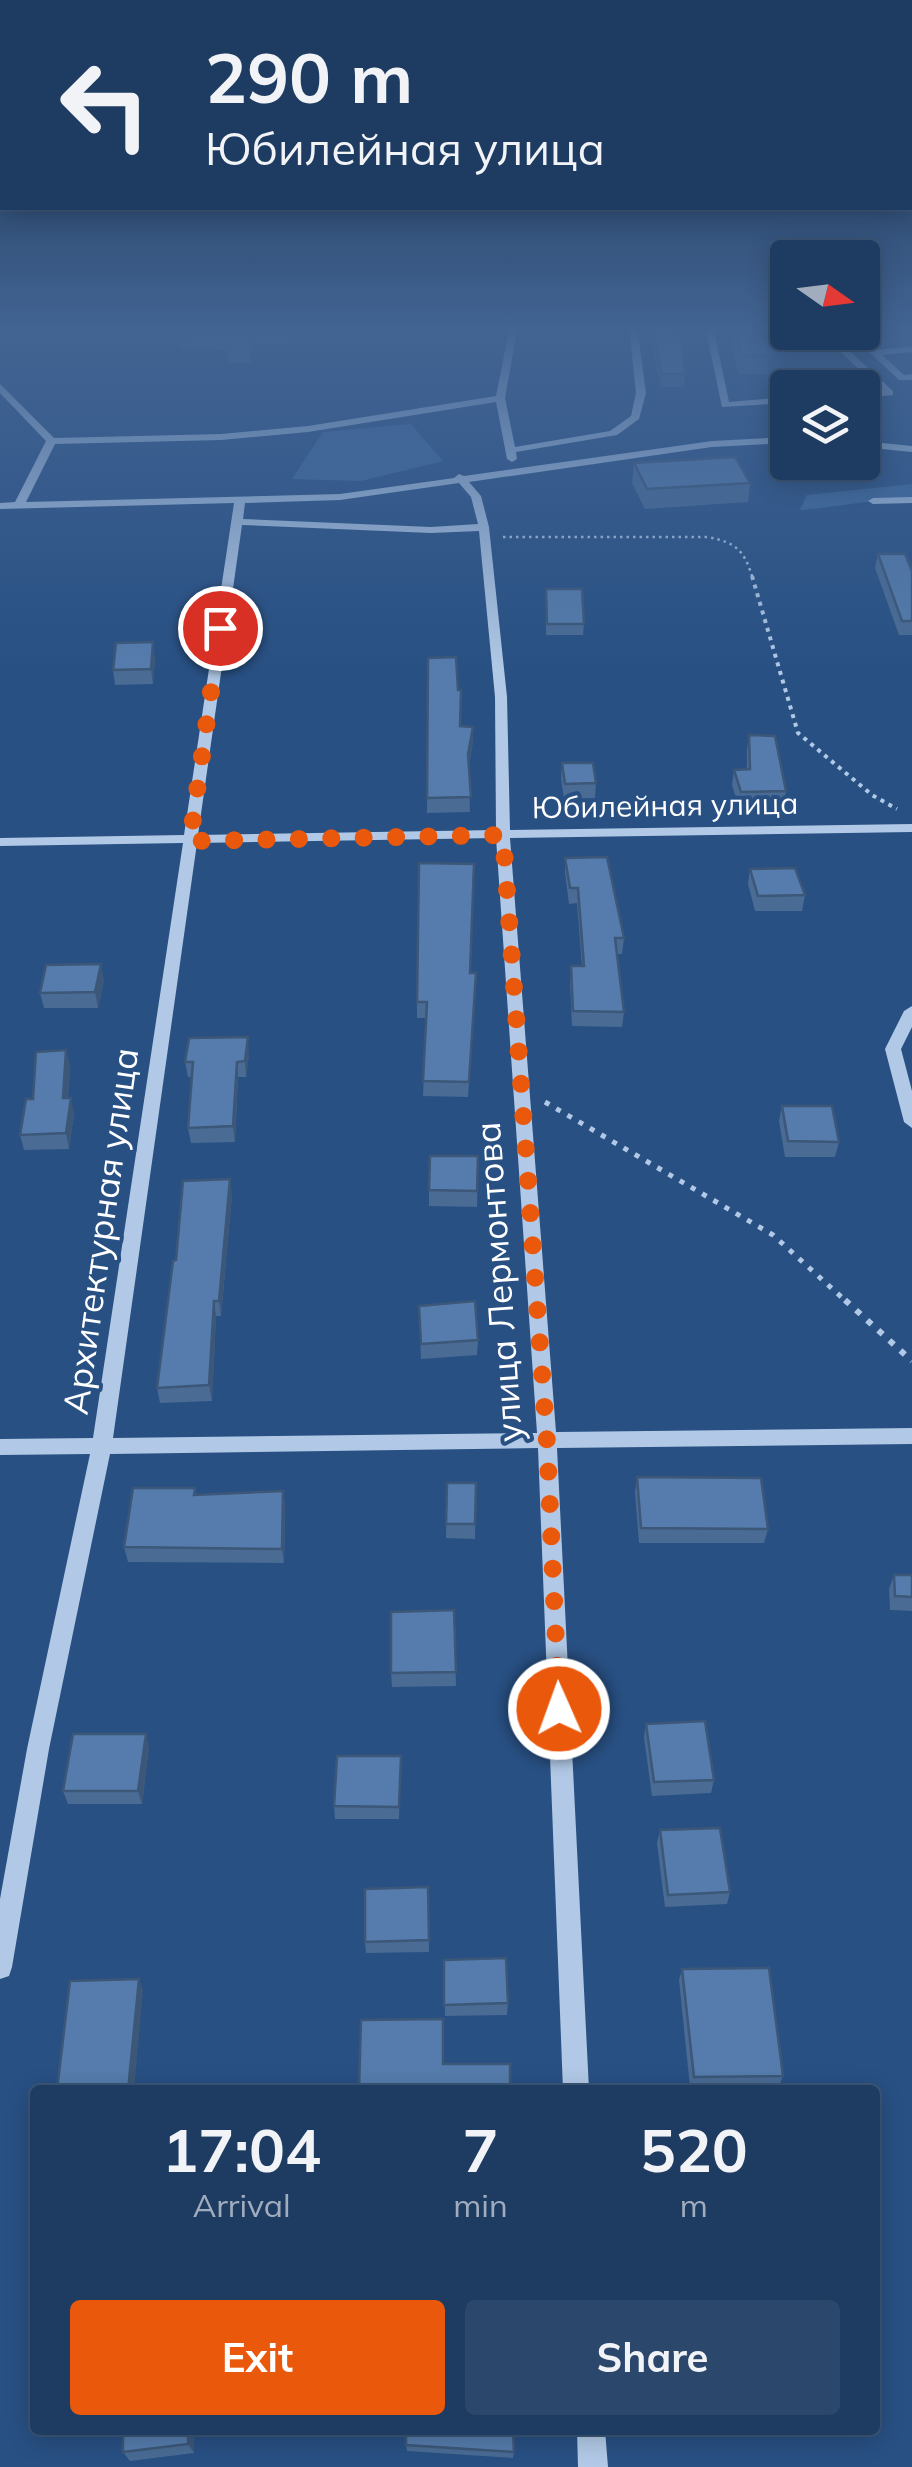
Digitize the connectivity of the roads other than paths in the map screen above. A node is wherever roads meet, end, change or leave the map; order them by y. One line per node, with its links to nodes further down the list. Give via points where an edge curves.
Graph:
1 (51, 441): 13 (street)
2 (510, 441): 7 (street)
3 (565, 441): 7 (street)
4 (767, 441): 8 (street)
5 (880, 446): 6 (street)
6 (912, 449)
7 (512, 450): 8 (street)
8 (513, 470): 9 (street)
9 (459, 478): 10 (street, via 340,497); 16 (street, улица Лермонтова, via 476,496)
10 (240, 500): 13 (street); 15 (street, Архитектурная улица)
11 (912, 500): 12 (street)
12 (873, 501)
13 (20, 505): 14 (street)
14 (0, 506)
15 (236, 522): 16 (street); 19 (street, Архитектурная улица)
16 (485, 532): 18 (street, улица Лермонтова, via 501,697)
17 (912, 828): 18 (street, Юбилейная улица)
18 (503, 835): 19 (street, Юбилейная улица); 24 (street, улица Лермонтова)
19 (190, 841): 20 (street, Юбилейная улица); 25 (street, Архитектурная улица)
20 (0, 842)
21 (912, 1011): 22 (street, via 893,1049)
22 (912, 1122)
23 (912, 1436): 24 (street)
24 (547, 1442): 25 (street); 28 (street, улица Лермонтова)
25 (102, 1445): 26 (street); 27 (street, Архитектурная улица)
26 (0, 1447)
27 (0, 1966)
28 (576, 2085)
29 (591, 2435): 30 (street)
30 (593, 2467)

